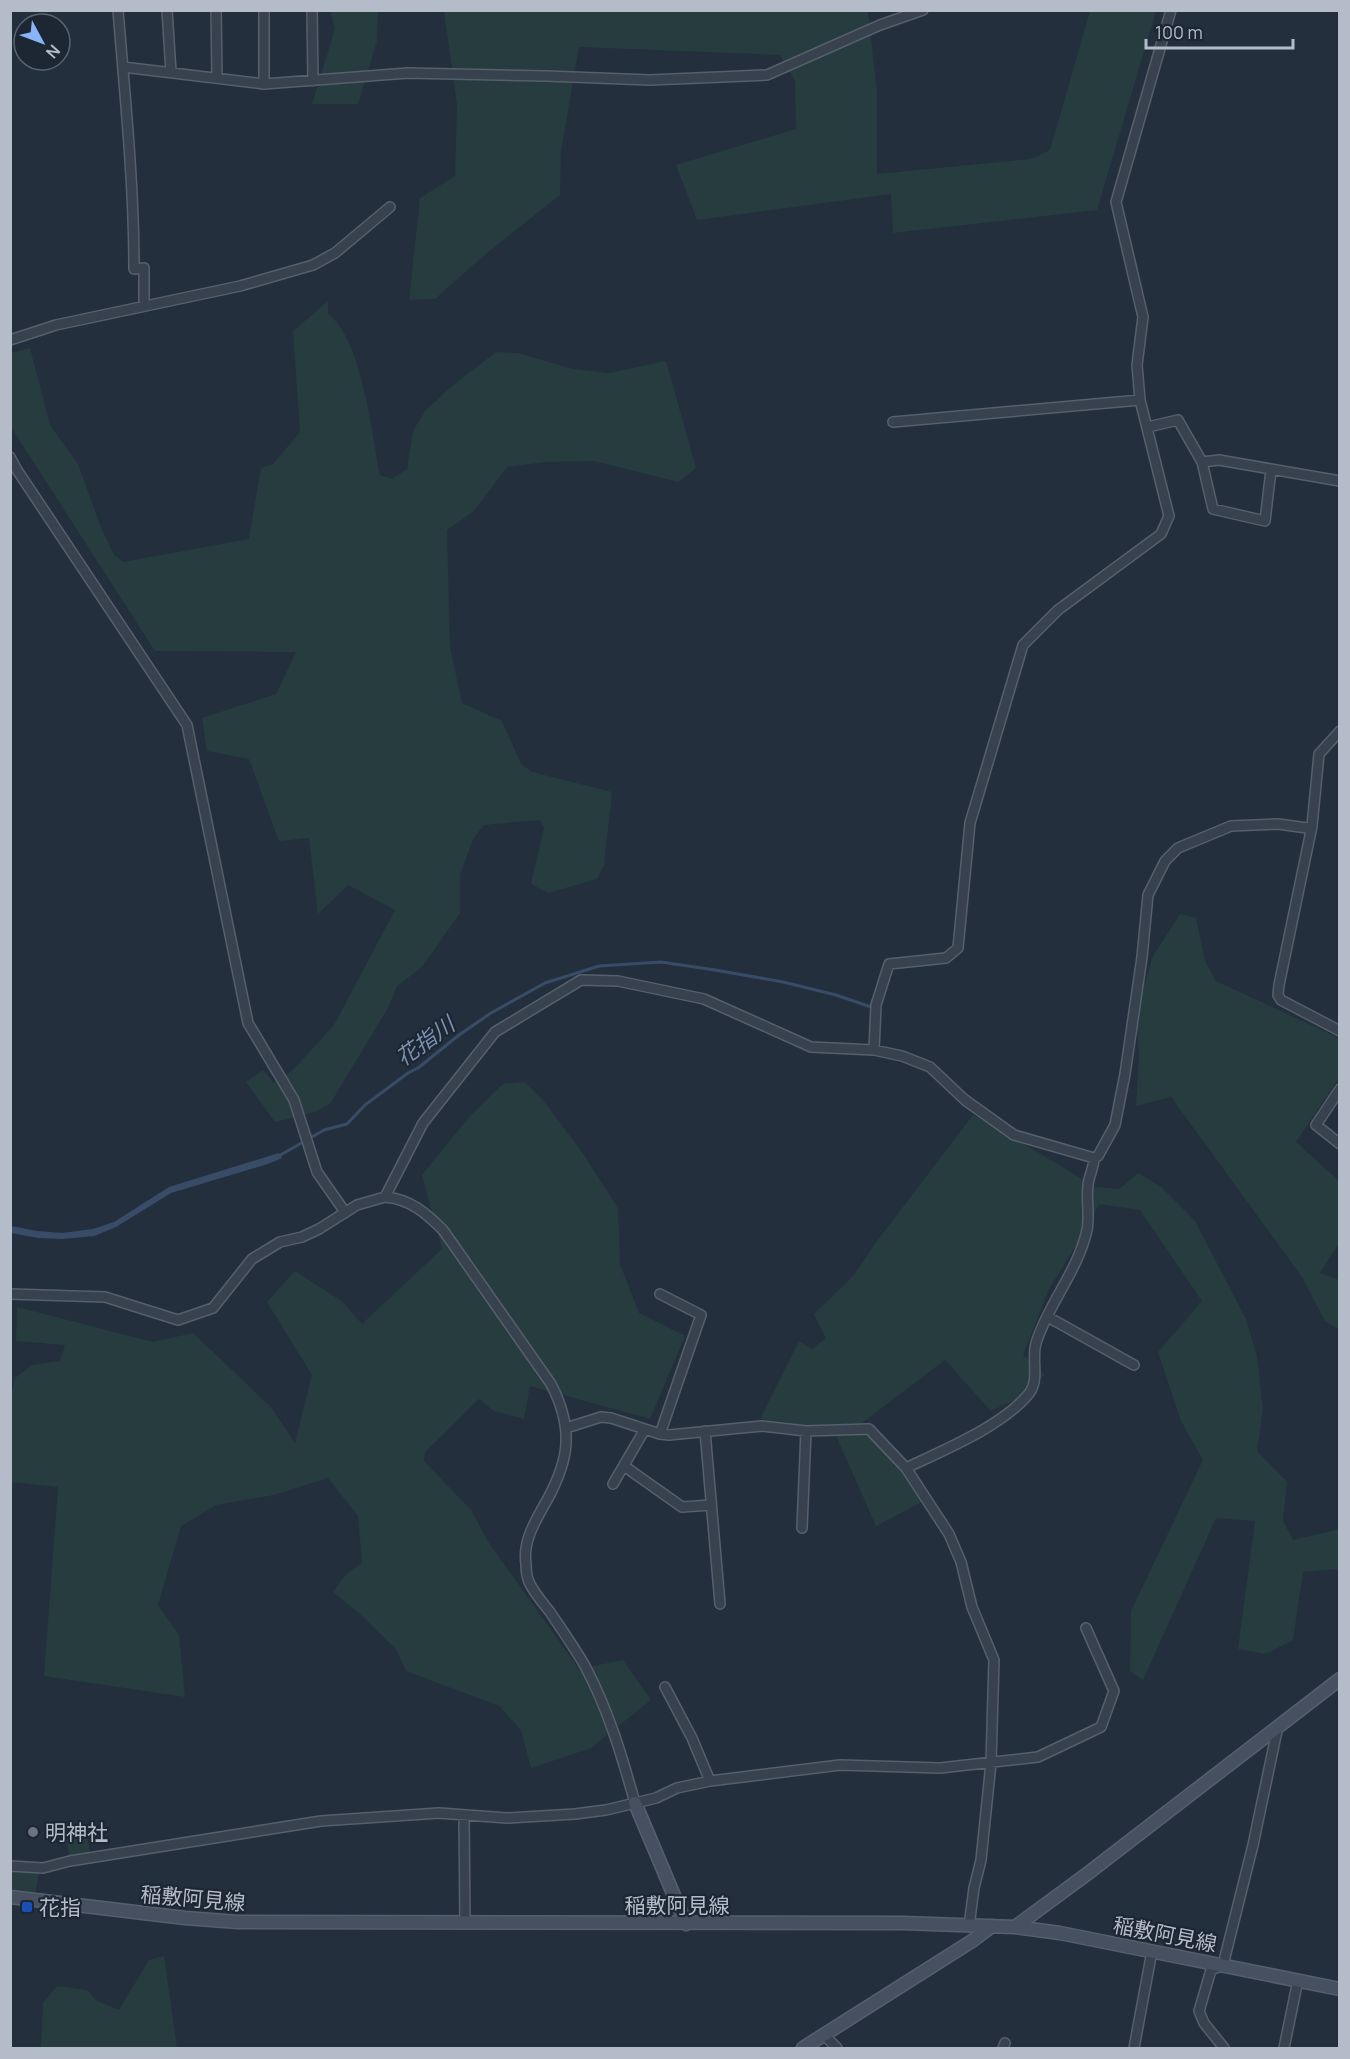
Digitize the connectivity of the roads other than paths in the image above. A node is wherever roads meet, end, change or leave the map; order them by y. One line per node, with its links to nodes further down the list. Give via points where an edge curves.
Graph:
1 (118, 10): 8 (street)
2 (167, 10): 9 (street)
3 (216, 10): 10 (street)
4 (264, 10): 12 (street)
5 (312, 10): 11 (street)
6 (923, 10): 11 (street, via 767,75 650,80 408,73)
7 (1171, 10): 16 (street, via 1116,202 1143,317 1137,365)
8 (123, 67): 9 (street); 14 (street, via 134,269 144,268)
9 (171, 72): 10 (street)
10 (217, 77): 12 (street)
11 (313, 81): 12 (street)
12 (264, 84)
13 (390, 207): 14 (street, via 335,253 313,265 240,286)
14 (144, 305): 15 (street)
15 (10, 340)
16 (1140, 400): 17 (street); 18 (street)
17 (893, 422)
18 (1148, 428): 20 (street, via 1178,420); 26 (street, via 1169,516 1161,534 1058,610 1023,645 970,823 958,948 946,958 889,964 876,1005)
19 (10, 457): 31 (street, via 187,724 248,1023 294,1100 317,1172)
20 (1202, 462): 21 (street, via 1219,460); 21 (street, via 1213,509 1265,521)
21 (1271, 470): 22 (street)
22 (1340, 481)
23 (1340, 731): 24 (street, via 1318,754)
24 (1312, 826): 25 (street, via 1278,995); 29 (street, via 1231,826 1178,848 1165,861 1148,895 1115,1125)
25 (1340, 1031)
26 (874, 1050): 29 (street, via 930,1068 965,1100 1014,1135); 30 (street, via 811,1047 704,999 618,981 581,980 495,1032 423,1123)
27 (1340, 1089): 28 (street, via 1316,1125)
28 (1340, 1144)
29 (1094, 1158): 34 (street, via 1087,1187 1087,1232)
30 (385, 1197): 31 (street); 36 (street, via 404,1200 443,1230 551,1384)
31 (345, 1212): 32 (street, via 319,1229 280,1242 252,1260 213,1308 178,1320 105,1297)
32 (10, 1294)
33 (660, 1294): 40 (street, via 701,1315)
34 (1048, 1317): 35 (street); 42 (street, via 1035,1350 1033,1389 1026,1398 987,1426)
35 (1134, 1365)
36 (566, 1428): 37 (street, via 601,1417); 53 (street, via 558,1480 527,1539 526,1567 529,1581 569,1640 597,1691)
37 (645, 1429): 40 (street); 41 (street)
38 (705, 1431): 39 (street, via 762,1426); 40 (street); 44 (street)
39 (806, 1431): 42 (street, via 869,1429); 45 (street)
40 (660, 1434)
41 (624, 1466): 43 (street); 44 (street, via 682,1507)
42 (906, 1468): 51 (street, via 949,1534 994,1660)
43 (613, 1484)
44 (711, 1505): 46 (street)
45 (802, 1528)
46 (720, 1604)
47 (1086, 1628): 51 (street, via 1114,1691 1101,1727 1038,1757)
48 (1340, 1679): 50 (main road)
49 (665, 1687): 52 (street)
50 (1278, 1726): 61 (main road); 63 (street)
51 (991, 1763): 52 (street, via 940,1768 840,1765); 59 (street, via 981,1860)
52 (710, 1781): 53 (street)
53 (635, 1803): 54 (street, via 575,1814 507,1818); 58 (main road)
54 (464, 1815): 55 (street, via 439,1813 321,1821 43,1868); 57 (street)
55 (10, 1866)
56 (10, 1898): 57 (main road, 稲敷阿見線, via 238,1922)
57 (465, 1923): 58 (main road, 稲敷阿見線)
58 (686, 1924): 59 (main road, 稲敷阿見線)
59 (969, 1926): 60 (main road, 稲敷阿見線)
60 (992, 1926): 61 (main road, 稲敷阿見線); 66 (main road)
61 (1015, 1928): 62 (main road, 稲敷阿見線)
62 (1152, 1951): 63 (main road, 稲敷阿見線); 69 (street)
63 (1223, 1965): 64 (main road, 稲敷阿見線); 70 (street, via 1211,1970 1199,2011)
64 (1298, 1980): 65 (main road, 稲敷阿見線); 71 (street)
65 (1340, 1989)
66 (824, 2035): 67 (main road); 68 (street)
67 (803, 2049)
68 (837, 2049)
69 (1134, 2049)
70 (1224, 2049)
71 (1284, 2049)

